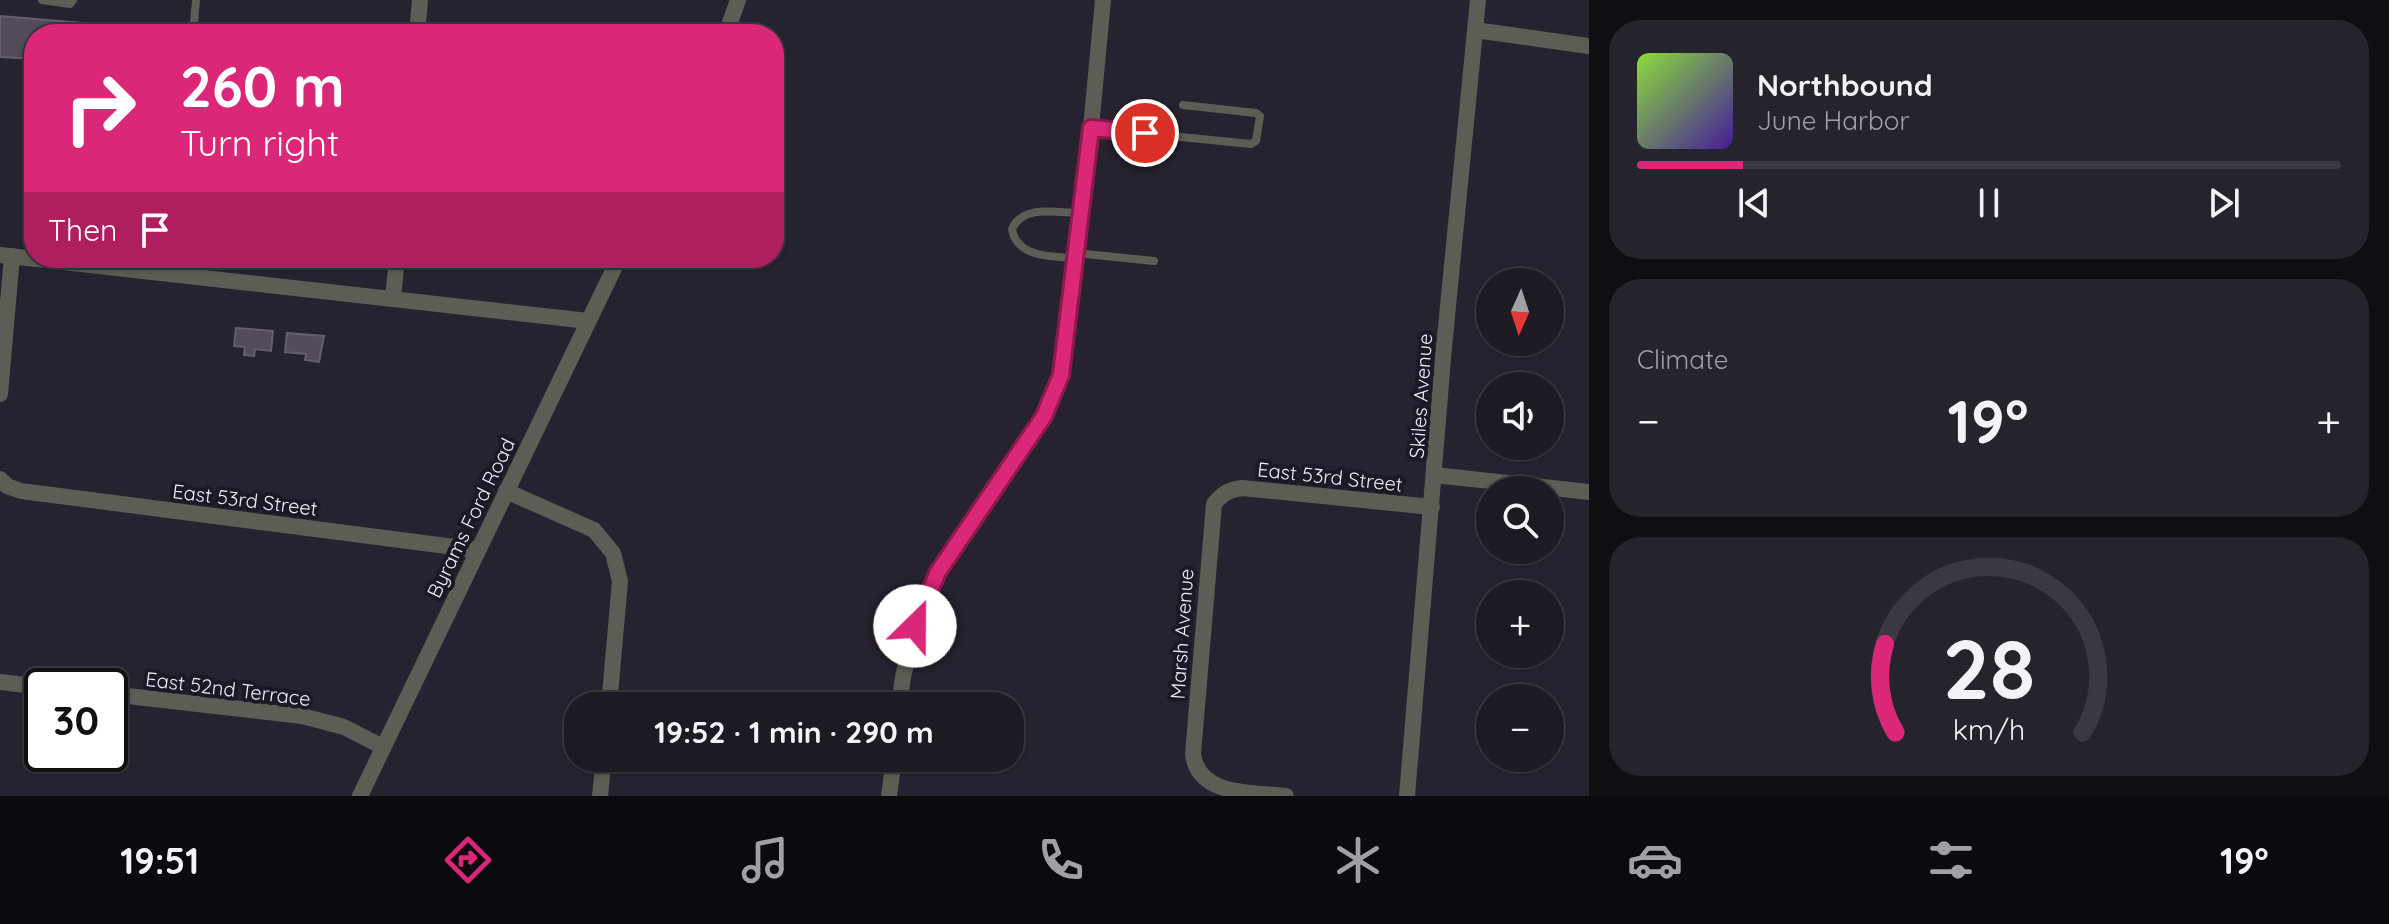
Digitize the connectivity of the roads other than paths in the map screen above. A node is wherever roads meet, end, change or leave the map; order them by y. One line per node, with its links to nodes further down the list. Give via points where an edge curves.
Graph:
1 (42, 0): 2 (lane)
2 (73, 0)
3 (196, 0): 8 (lane)
4 (420, 0): 9 (street)
5 (738, 0): 10 (street)
6 (1103, 0): 14 (street)
7 (1478, 0): 11 (street, Skiles Avenue)
8 (194, 24)
9 (418, 24)
10 (730, 24)
11 (1475, 30): 12 (street); 25 (street, Skiles Avenue)
12 (1589, 46)
13 (1183, 105): 14 (lane, via 1256,113 1256,141)
14 (1091, 128): 15 (street)
15 (1081, 213): 17 (street); 17 (lane, via 1029,212 1012,229 1024,249 1049,257)
16 (6, 256): 24 (street)
17 (1076, 256): 18 (lane); 35 (street, via 1061,375 1044,416 938,572 915,626)
18 (1154, 261)
19 (117, 268): 22 (street)
20 (396, 268): 22 (street)
21 (614, 268): 23 (street, Byrams Ford Road)
22 (393, 298): 23 (street)
23 (588, 321): 27 (street, Byrams Ford Road)
24 (0, 394)
25 (1435, 475): 29 (street); 30 (street, Skiles Avenue)
26 (3, 482): 31 (street, East 53rd Street, via 21,491)
27 (506, 491): 31 (street, Byrams Ford Road); 34 (street, via 594,530 613,553 620,581)
28 (1225, 492): 30 (street, East 53rd Street, via 1242,488); 43 (street, Marsh Avenue, via 1211,515 1194,765 1204,781 1219,789)
29 (1589, 492)
30 (1432, 507): 44 (street, Skiles Avenue)
31 (478, 550): 37 (street, Byrams Ford Road)
32 (0, 682): 33 (street)
33 (24, 685)
34 (610, 692)
35 (901, 692)
36 (128, 696): 37 (street, East 52nd Terrace, via 302,716 344,727)
37 (383, 747): 40 (street, Byrams Ford Road)
38 (603, 772): 41 (street)
39 (892, 772): 42 (street)
40 (360, 796)
41 (600, 796)
42 (889, 796)
43 (1286, 796)
44 (1407, 796)

